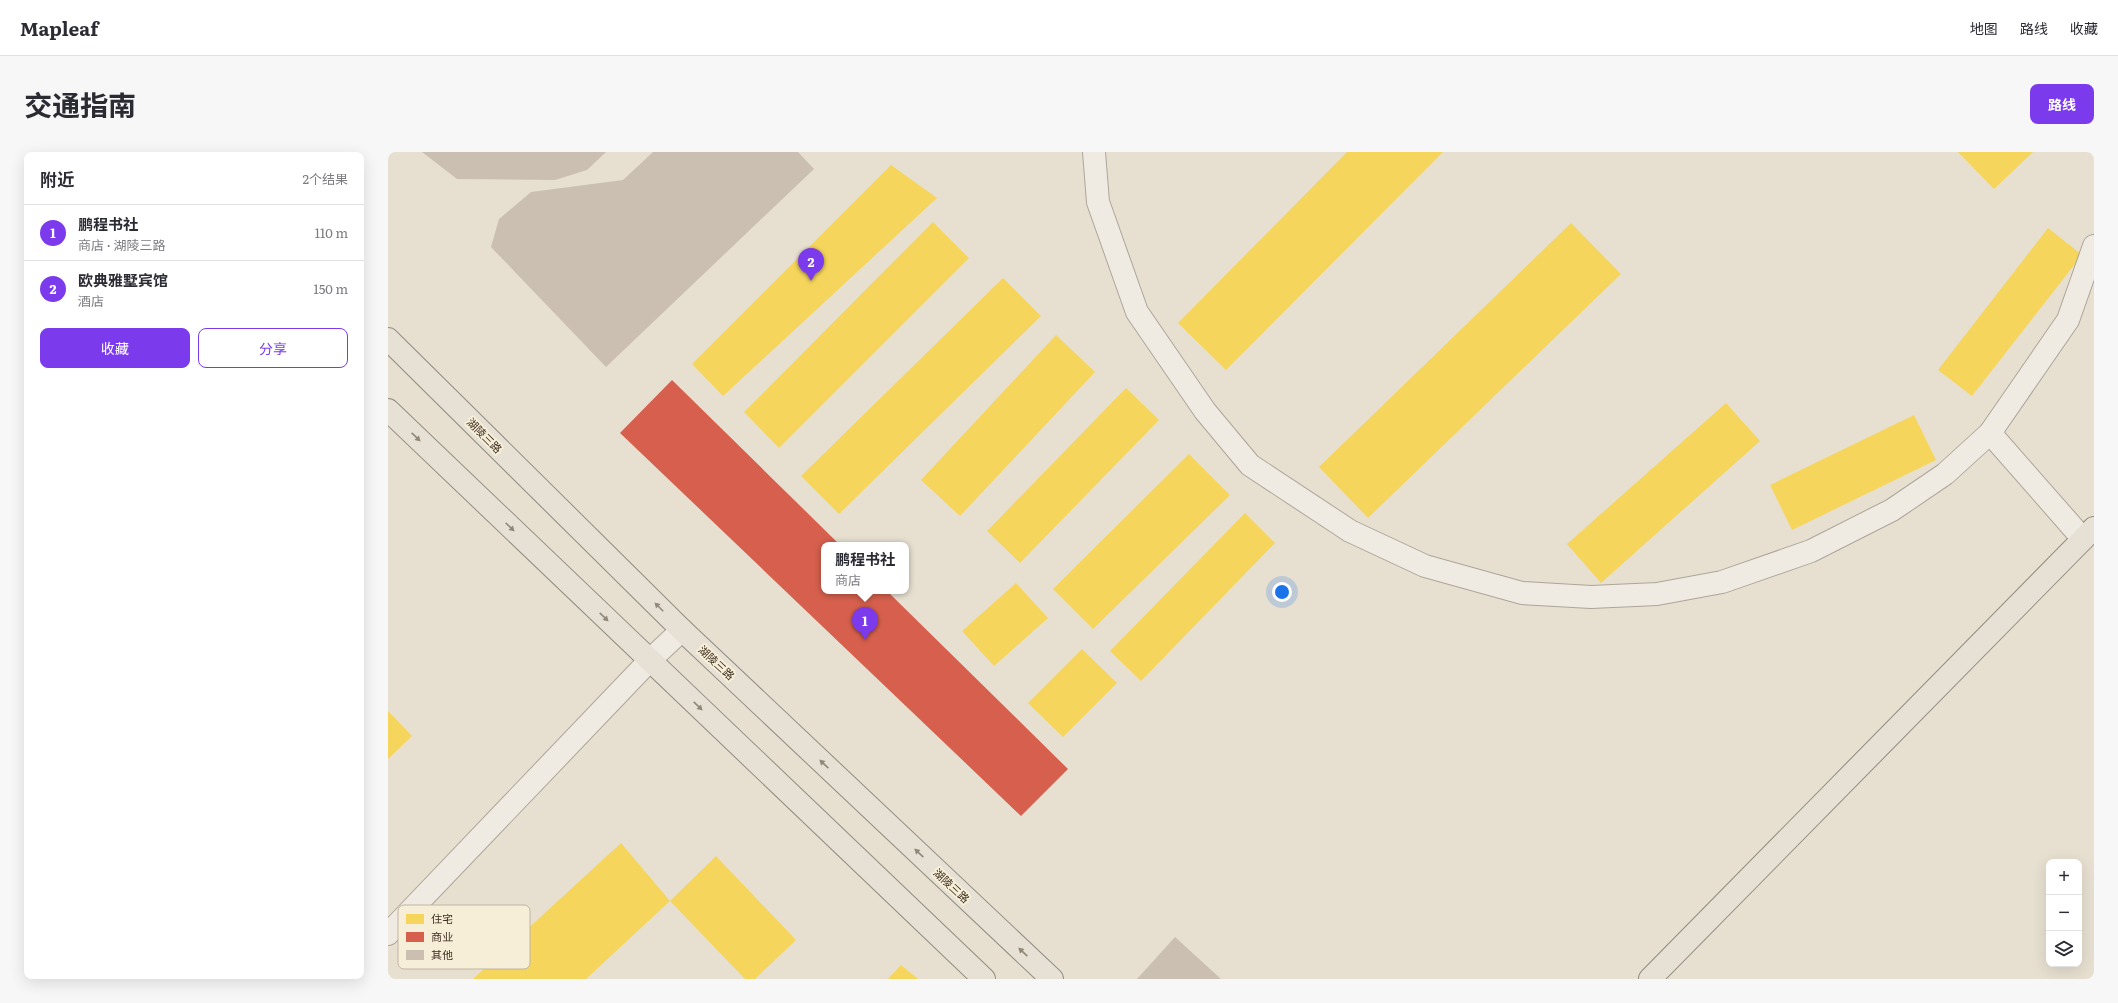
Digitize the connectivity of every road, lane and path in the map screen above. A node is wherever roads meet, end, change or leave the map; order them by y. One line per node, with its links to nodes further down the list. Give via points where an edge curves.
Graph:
1 (1094, 152): 5 (street, via 1098,202 1137,312 1204,411 1250,465 1350,531 1425,566 1522,593 1583,596 1657,594 1722,582 1811,550 1892,510 1945,474)
2 (2094, 246): 5 (street, via 2068,320)
3 (388, 339): 7 (main road, 湖陵三路, one-way to 3)
4 (388, 410): 8 (main road, one-way to 8)
5 (1990, 433): 6 (street)
6 (2089, 533): 14 (main road)
7 (682, 630): 8 (street); 13 (main road, 湖陵三路, one-way to 7)
8 (650, 660): 9 (street); 12 (main road, one-way to 12)
9 (416, 905)
10 (398, 924): 11 (street)
11 (388, 934)
12 (984, 979)
13 (1052, 979)
14 (1650, 979)

